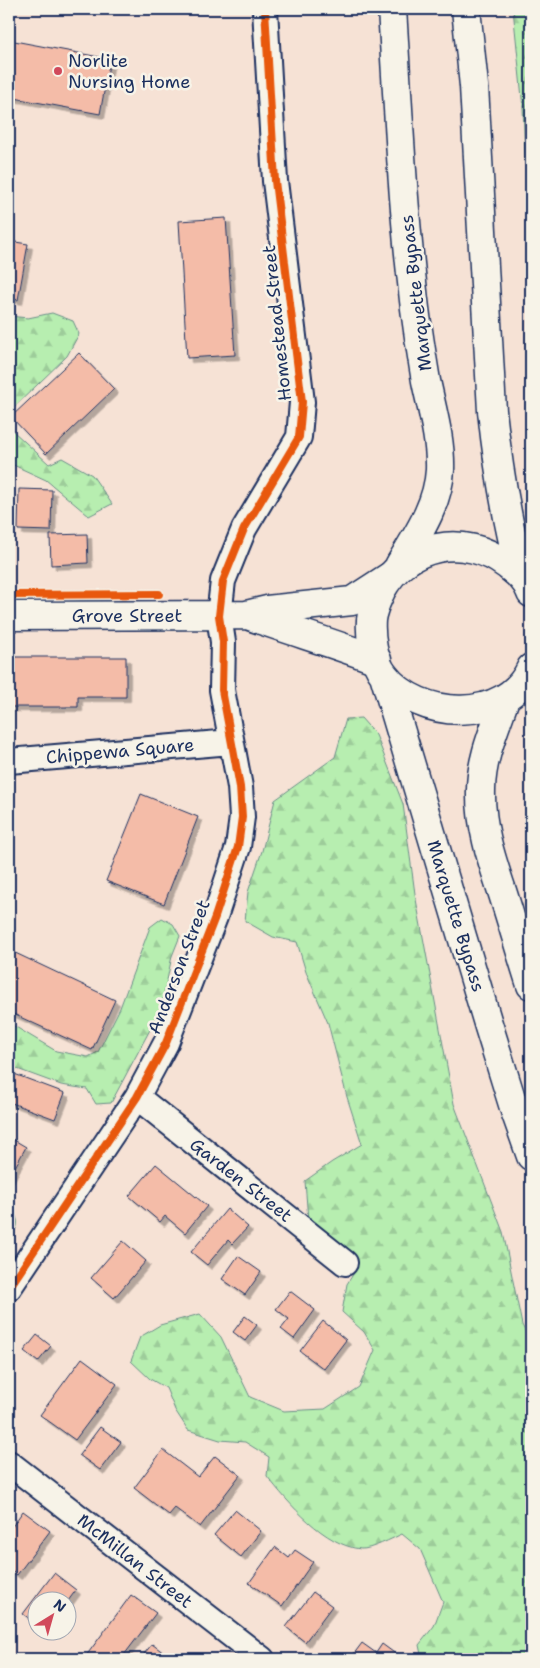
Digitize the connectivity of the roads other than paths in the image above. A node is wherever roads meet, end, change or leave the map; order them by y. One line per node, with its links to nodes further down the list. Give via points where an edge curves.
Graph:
1 (265, 9): 6 (street, Homestead Street, via 275,181 302,402 299,437 244,529 226,573)
2 (392, 9): 4 (main road, Marquette Bypass, via 407,239 419,337 440,454 433,503)
3 (466, 9): 5 (main road, via 474,86 496,451 508,519)
4 (394, 572): 5 (main road, Grove Street, via 419,553 438,547 461,546 499,559); 6 (main road, Grove Street, via 352,601); 8 (main road, Marquette Bypass, via 377,599 371,619 372,643)
5 (528, 586)
6 (233, 615): 7 (main road, Grove Street); 8 (main road, Grove Street, via 340,646); 11 (street, Anderson Street, via 223,642 222,690)
7 (9, 616)
8 (380, 667): 10 (main road, via 403,693 443,709 464,710); 15 (main road, Marquette Bypass)
9 (531, 668): 10 (main road)
10 (518, 693): 13 (main road, via 491,738 483,768 482,814 487,842)
11 (232, 742): 12 (street, Chippewa Square); 14 (street, Anderson Street, via 242,818 238,847 182,1004 166,1043)
12 (9, 761)
13 (531, 985)
14 (137, 1097): 16 (street, Garden Street); 17 (street, Anderson Street)
15 (531, 1156)
16 (345, 1263)
17 (9, 1288)
18 (9, 1463): 19 (street, McMillan Street)
19 (262, 1659)

